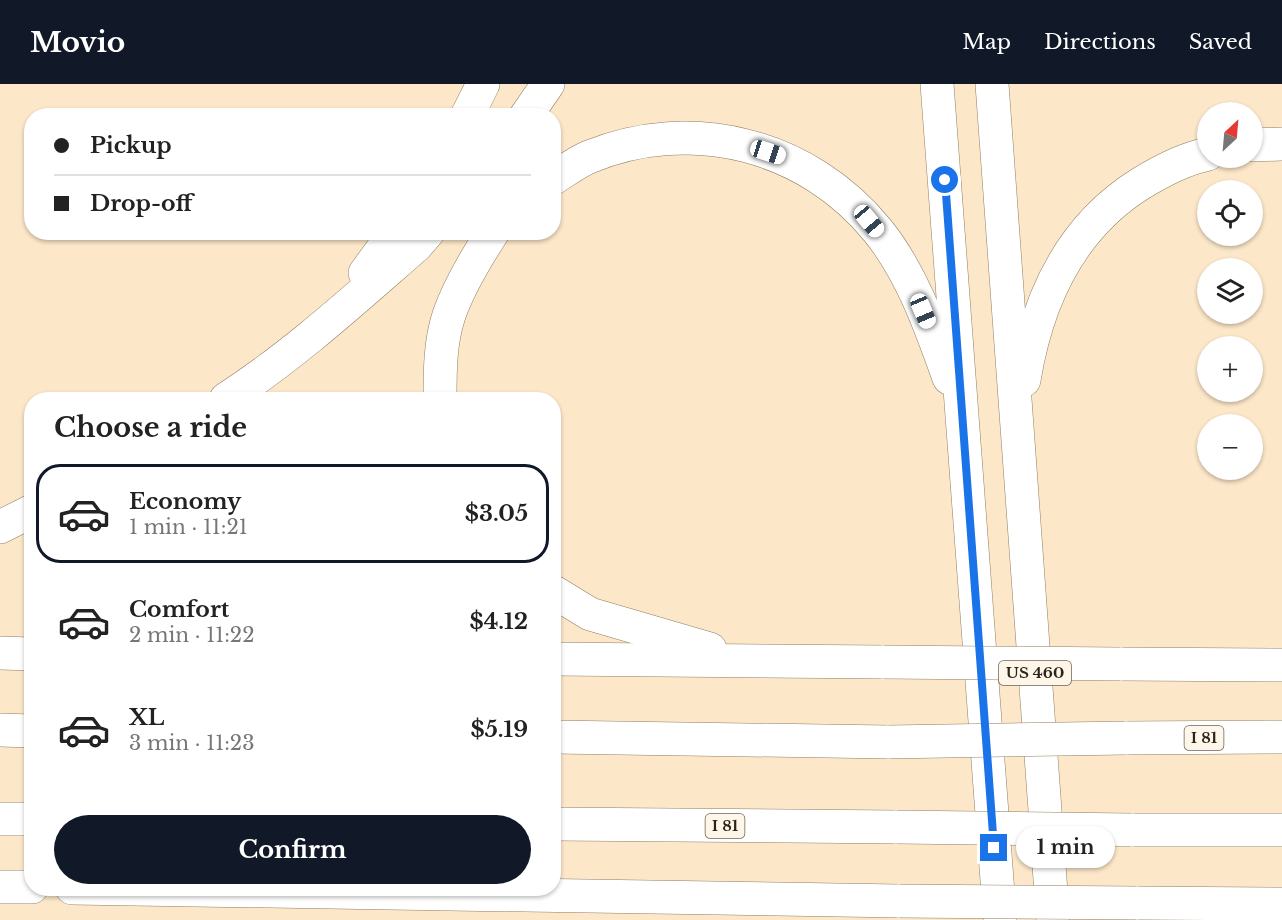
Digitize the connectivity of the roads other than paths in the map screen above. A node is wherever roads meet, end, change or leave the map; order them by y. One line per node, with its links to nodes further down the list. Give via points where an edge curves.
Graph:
1 (483, 84): 5 (highway)
2 (548, 84): 6 (highway)
3 (938, 84): 17 (highway, US 460)
4 (992, 84): 18 (highway, US 460)
5 (471, 108)
6 (532, 108)
7 (1282, 144): 8 (highway)
8 (1263, 145)
9 (1197, 158): 18 (highway, via 1152,176 1118,199 1071,250 1036,325)
10 (561, 174): 17 (highway, via 587,158 628,144 671,138 715,139 756,148 802,167 860,209 896,255 936,343)
11 (388, 240): 14 (highway)
12 (421, 240): 14 (highway)
13 (489, 240): 16 (highway, via 448,316)
14 (320, 328): 15 (highway)
15 (236, 392)
16 (440, 392)
17 (962, 418): 43 (highway, US 460)
18 (1016, 426): 44 (highway, US 460)
19 (24, 516): 20 (highway)
20 (0, 526)
21 (561, 596): 26 (highway, via 590,614)
22 (1282, 647): 27 (highway)
23 (0, 653): 24 (highway)
24 (24, 654)
25 (561, 659): 26 (highway)
26 (761, 661): 27 (highway, bridge)
27 (1208, 665): 28 (highway)
28 (1282, 666)
29 (0, 730): 30 (highway)
30 (24, 731)
31 (561, 737): 32 (highway, I 81, bridge, via 889,742)
32 (1282, 737)
33 (0, 819): 34 (highway)
34 (24, 819)
35 (561, 824): 36 (highway, I 81, bridge)
36 (1282, 830)
37 (0, 887): 38 (highway)
38 (24, 887)
39 (546, 896): 40 (highway)
40 (783, 900): 41 (highway, bridge); 42 (highway)
41 (1282, 904)
42 (695, 920)
43 (1000, 920)
44 (1053, 920)

